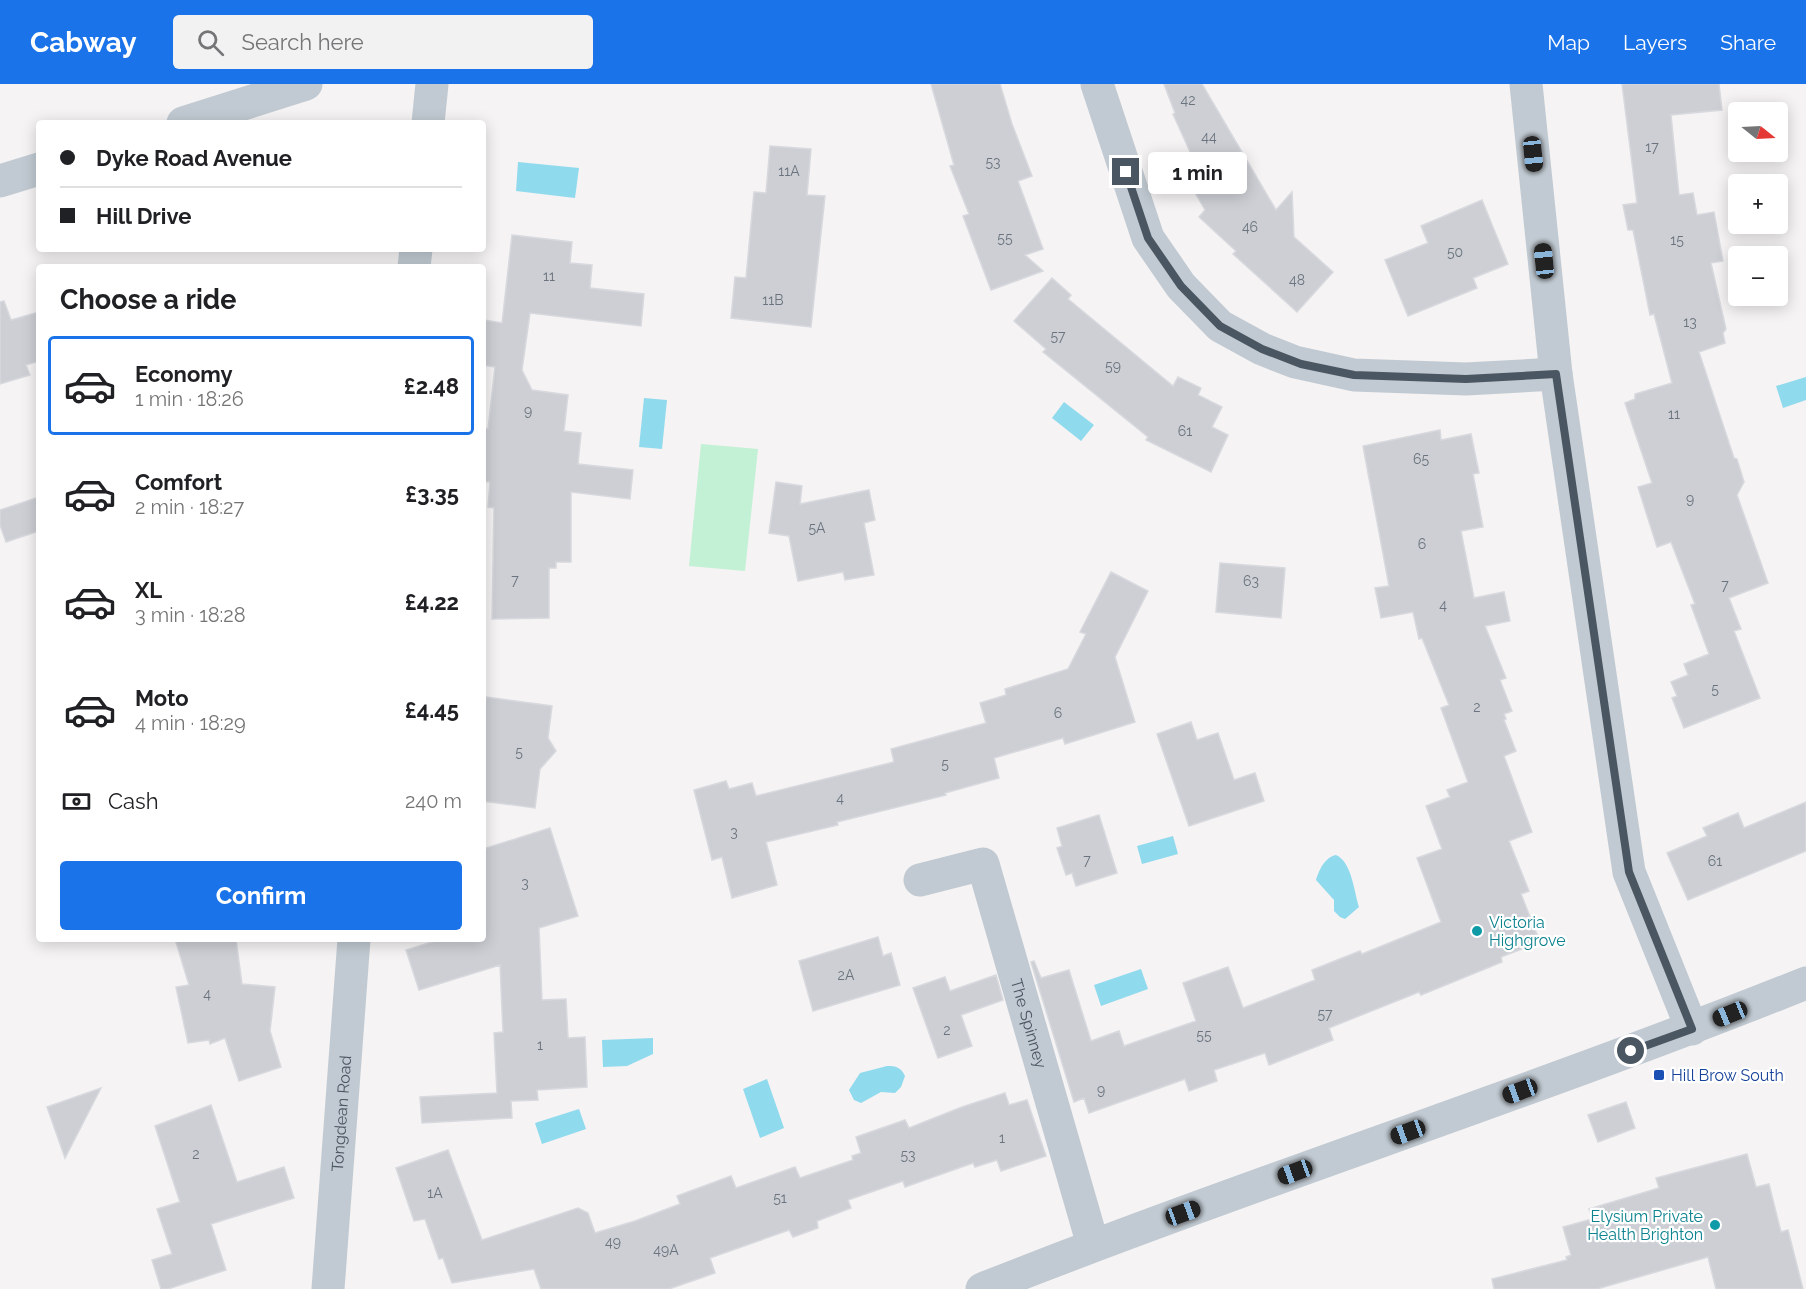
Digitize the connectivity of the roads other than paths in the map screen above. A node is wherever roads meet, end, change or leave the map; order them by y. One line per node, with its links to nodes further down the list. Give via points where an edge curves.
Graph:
1 (306, 84): 5 (street)
2 (432, 84): 6 (street)
3 (1097, 84): 9 (street, via 1148,238 1181,286 1220,326 1294,362 1354,375 1466,379)
4 (1526, 84): 9 (street)
5 (192, 120)
6 (428, 120)
7 (36, 170): 8 (street)
8 (0, 181)
9 (1556, 374): 13 (street, via 1629,872)
10 (920, 880): 14 (street, The Spinney, via 982,864)
11 (354, 942): 15 (street, Tongdean Road)
12 (1806, 983): 13 (street)
13 (1692, 1029): 14 (street)
14 (1092, 1245): 16 (street)
15 (328, 1289)
16 (982, 1289)

